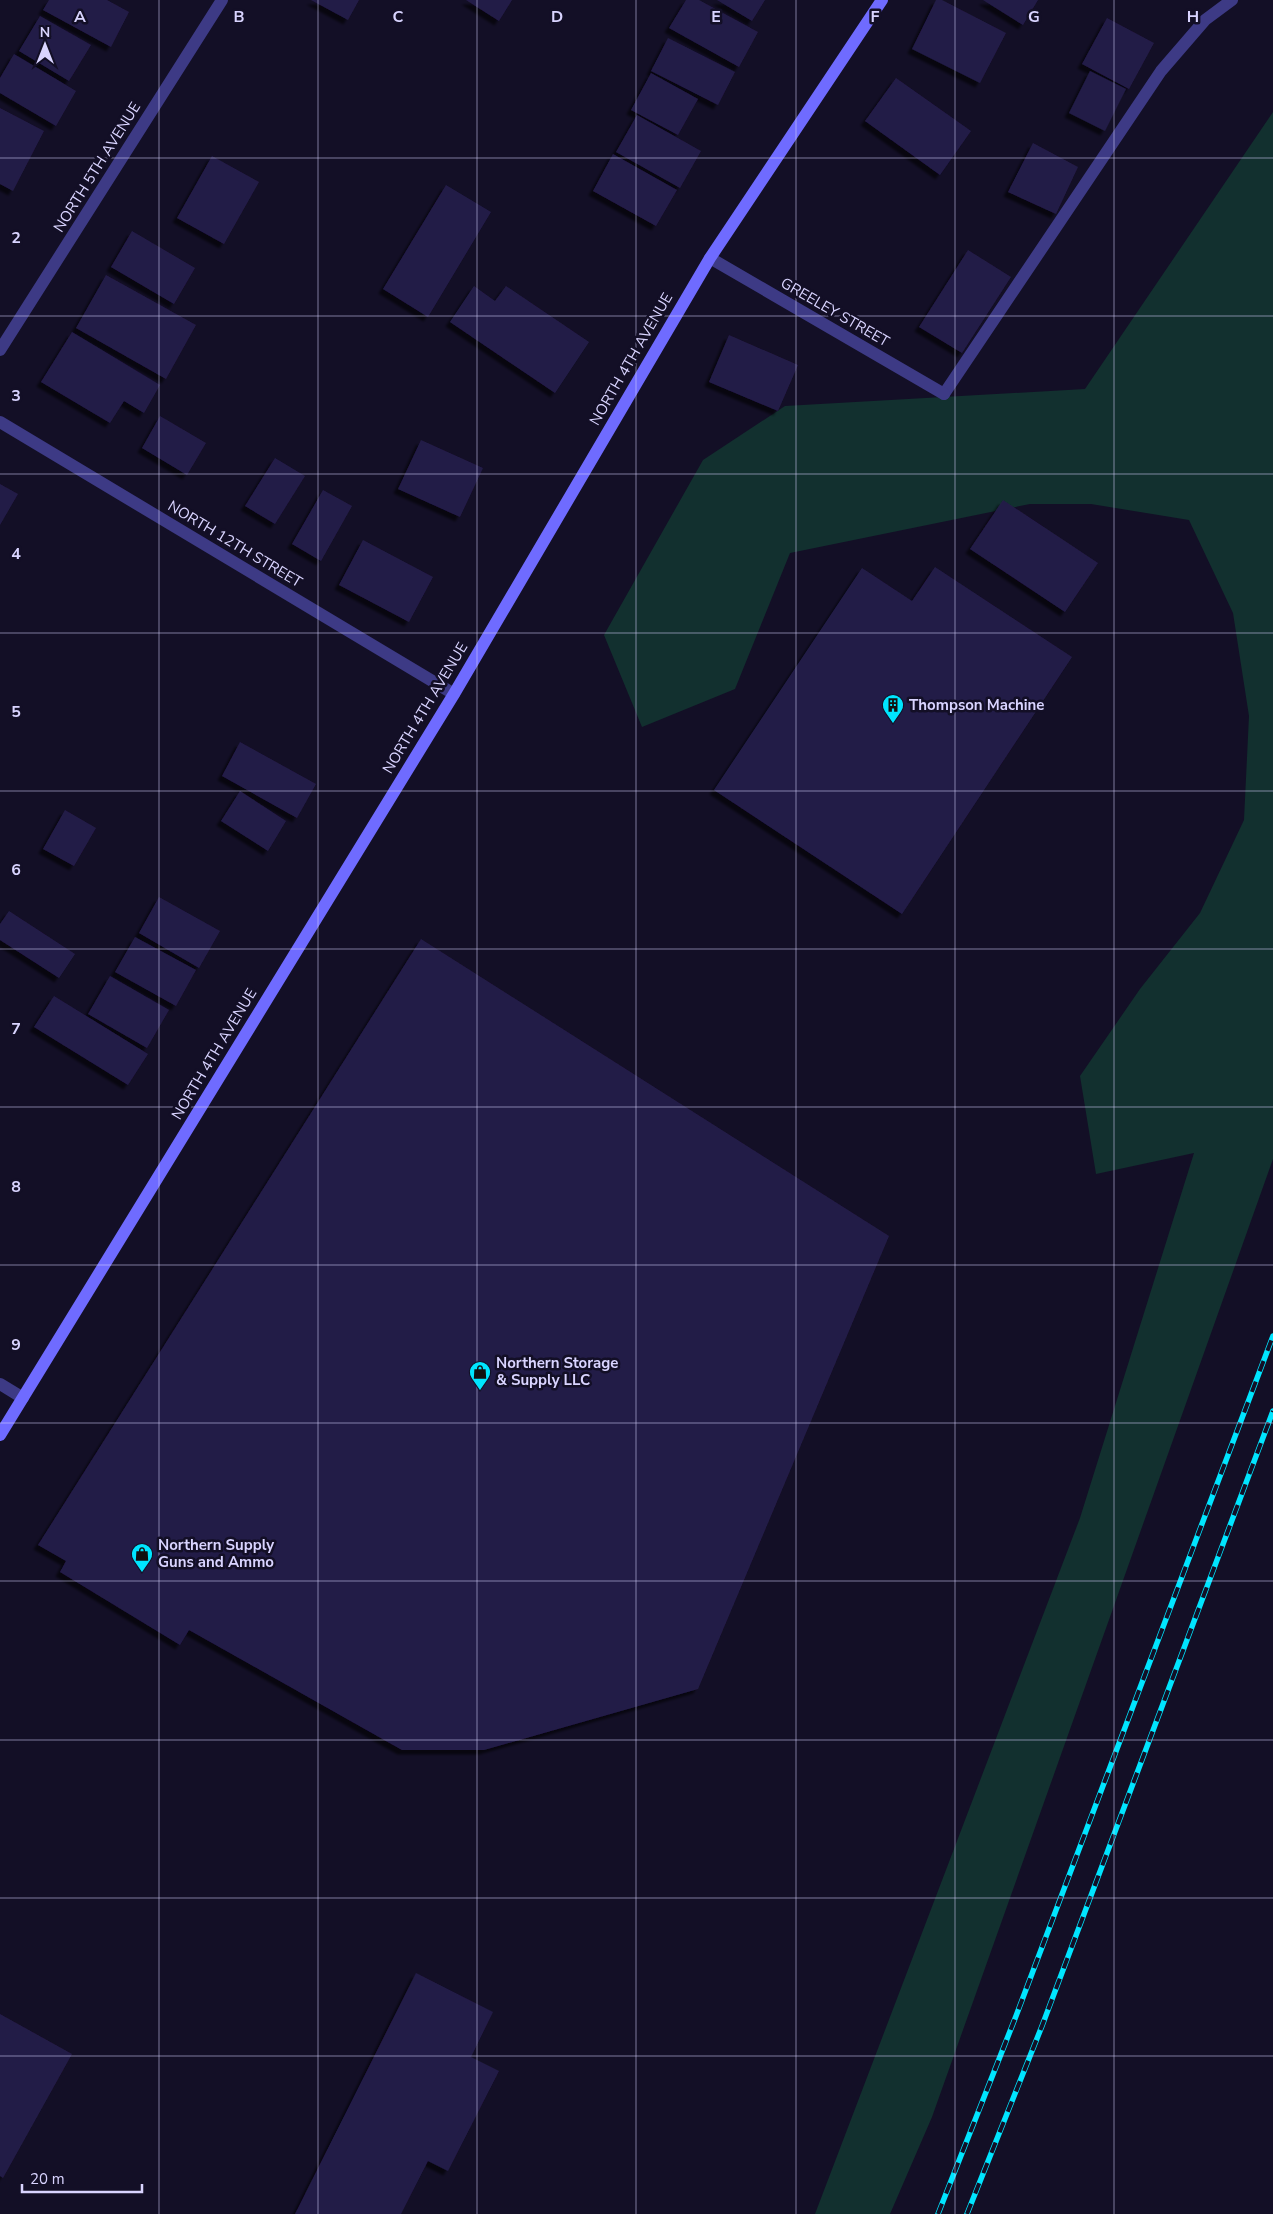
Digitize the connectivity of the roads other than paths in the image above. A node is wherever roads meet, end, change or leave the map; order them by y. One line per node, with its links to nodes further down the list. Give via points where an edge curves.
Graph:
1 (222, 0): 5 (street, NORTH 5TH AVENUE)
2 (882, 0): 4 (main road, NORTH 4TH AVENUE)
3 (1232, 0): 4 (street, GREELEY STREET, via 1205,20 1161,71 944,394)
4 (710, 258): 7 (main road, NORTH 4TH AVENUE)
5 (0, 350)
6 (0, 422): 7 (street, NORTH 12TH STREET)
7 (454, 694): 9 (main road, NORTH 4TH AVENUE)
8 (0, 1384): 9 (street)
9 (23, 1398): 10 (main road, NORTH 4TH AVENUE)
10 (0, 1435)

